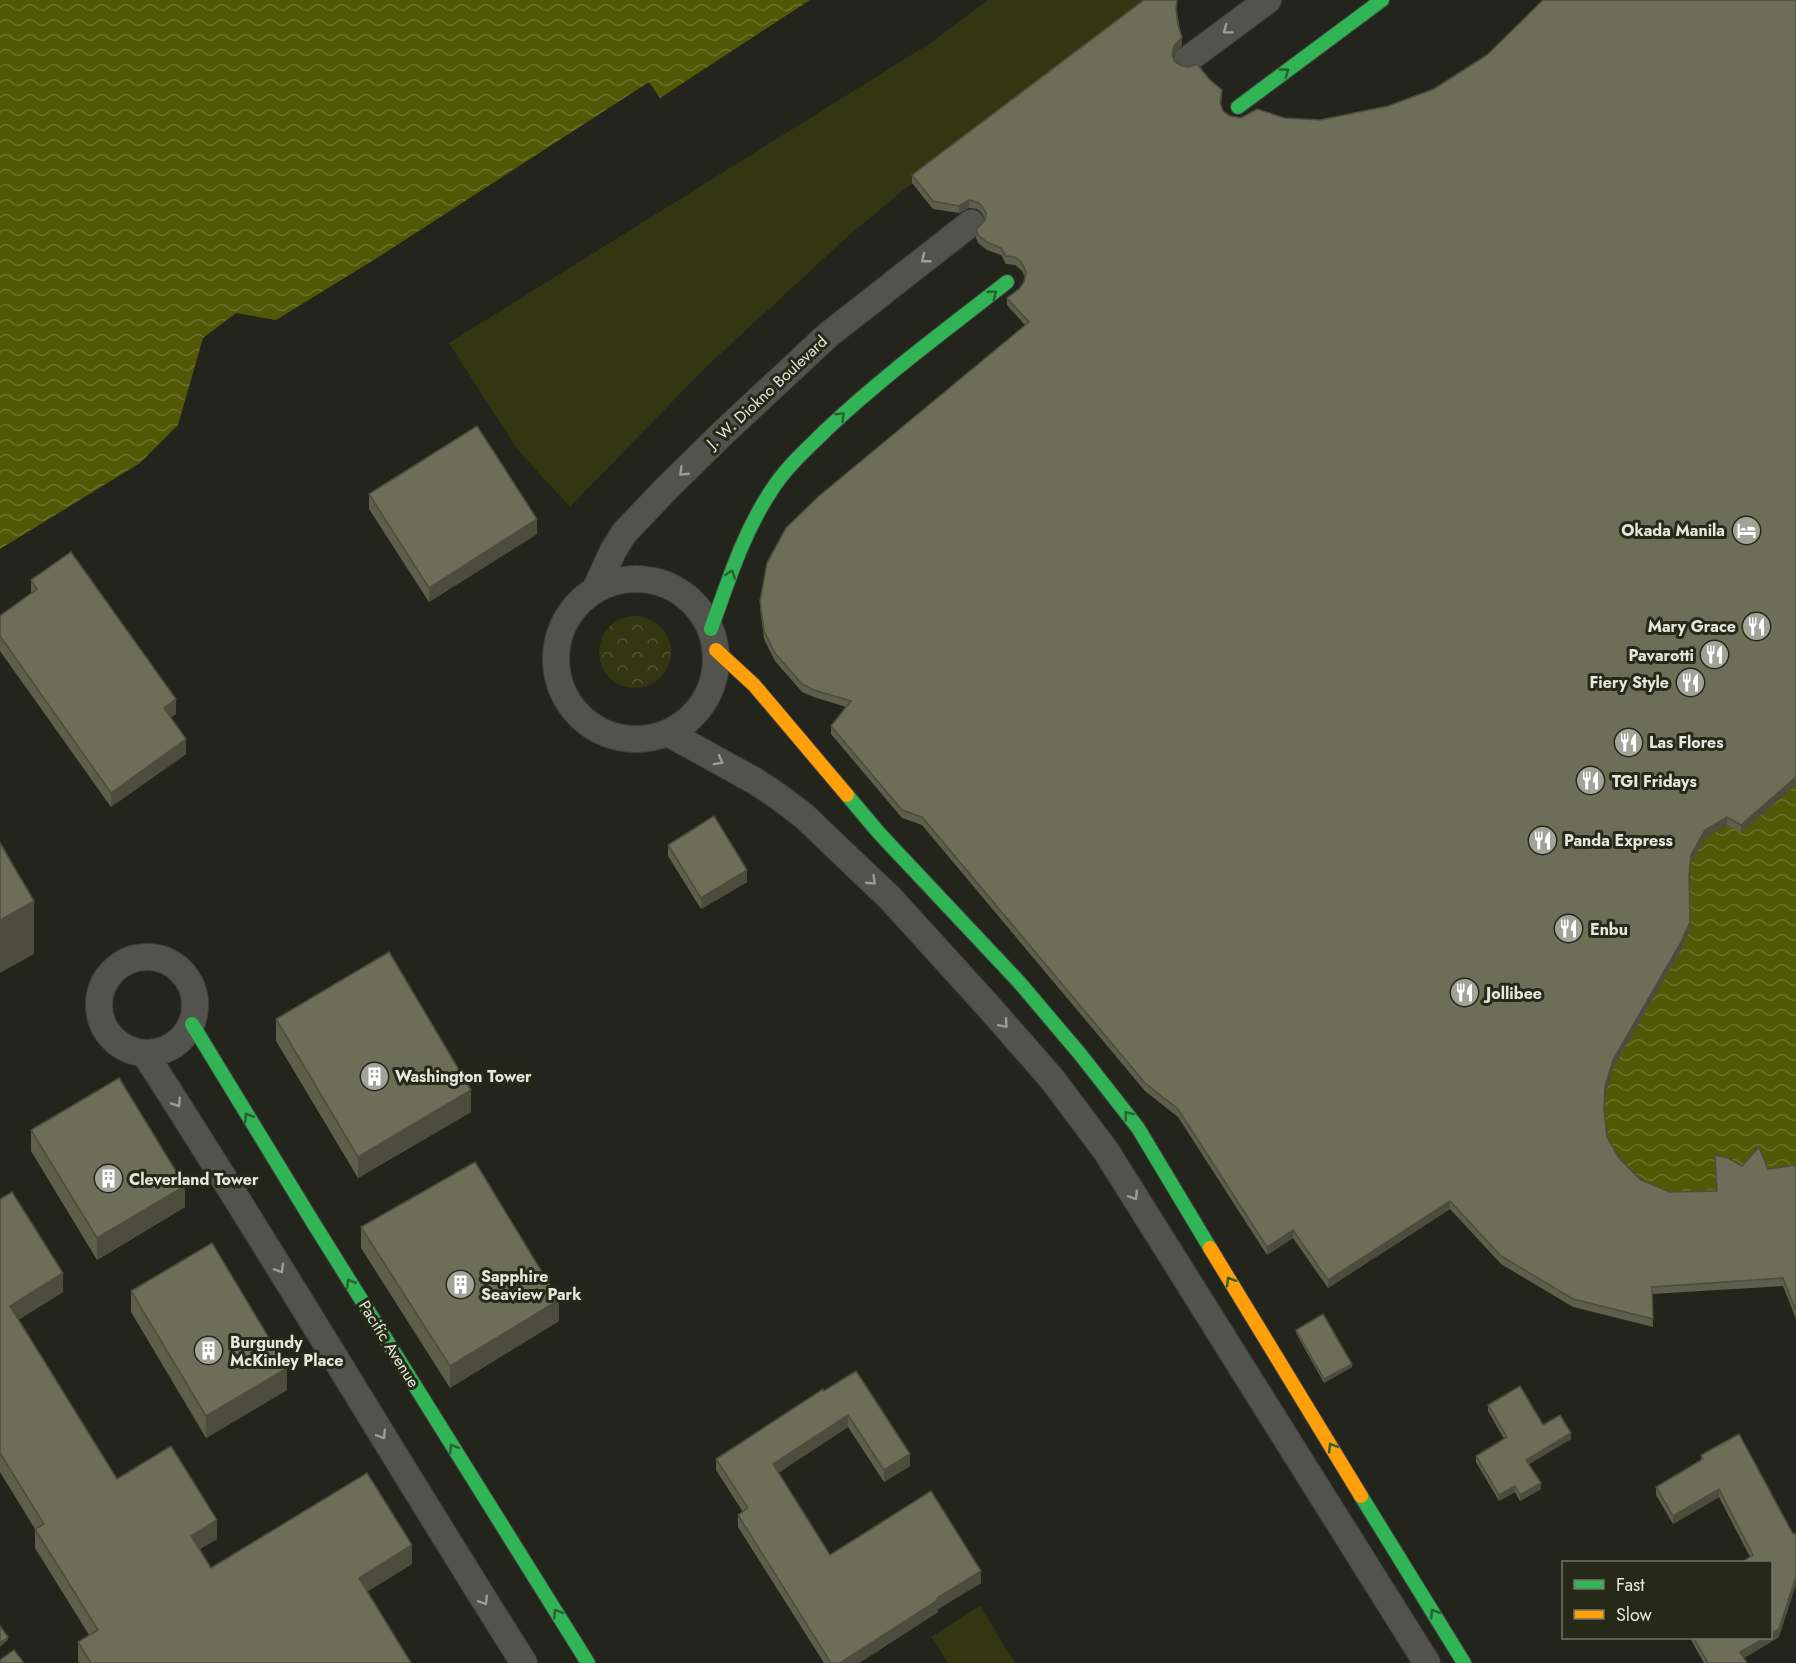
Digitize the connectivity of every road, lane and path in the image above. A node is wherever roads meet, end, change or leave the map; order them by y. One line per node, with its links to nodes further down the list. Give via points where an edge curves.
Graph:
1 (1268, 0): 3 (street, one-way to 3)
2 (1382, 0): 4 (street, one-way to 2)
3 (1187, 60)
4 (1238, 107)
5 (971, 223): 7 (street, J. W. Diokno Boulevard, one-way to 7, via 828,335 716,439 624,533)
6 (1007, 282): 8 (street, one-way to 6, via 732,572 755,517 787,470 862,396)
7 (595, 590): 8 (street, via 624,580 662,583 694,603); 9 (street, via 575,607 560,634 556,665 565,695 575,711 607,734 645,739)
8 (713, 639): 9 (street, via 716,670 711,690 686,723); 15 (street, one-way to 8, via 1138,1128 1019,982 879,833)
9 (668, 733): 14 (street, one-way to 14, via 754,781 804,816 890,898 1052,1079 1106,1151)
10 (192, 1024): 11 (street, via 178,1043); 11 (street, via 194,994 188,979 177,968 148,957 121,964 103,987 100,1017 117,1043); 13 (street, Pacific Avenue, one-way to 10)
11 (146, 1054): 12 (street, one-way to 12)
12 (524, 1663)
13 (588, 1663)
14 (1427, 1663)
15 (1464, 1663)

